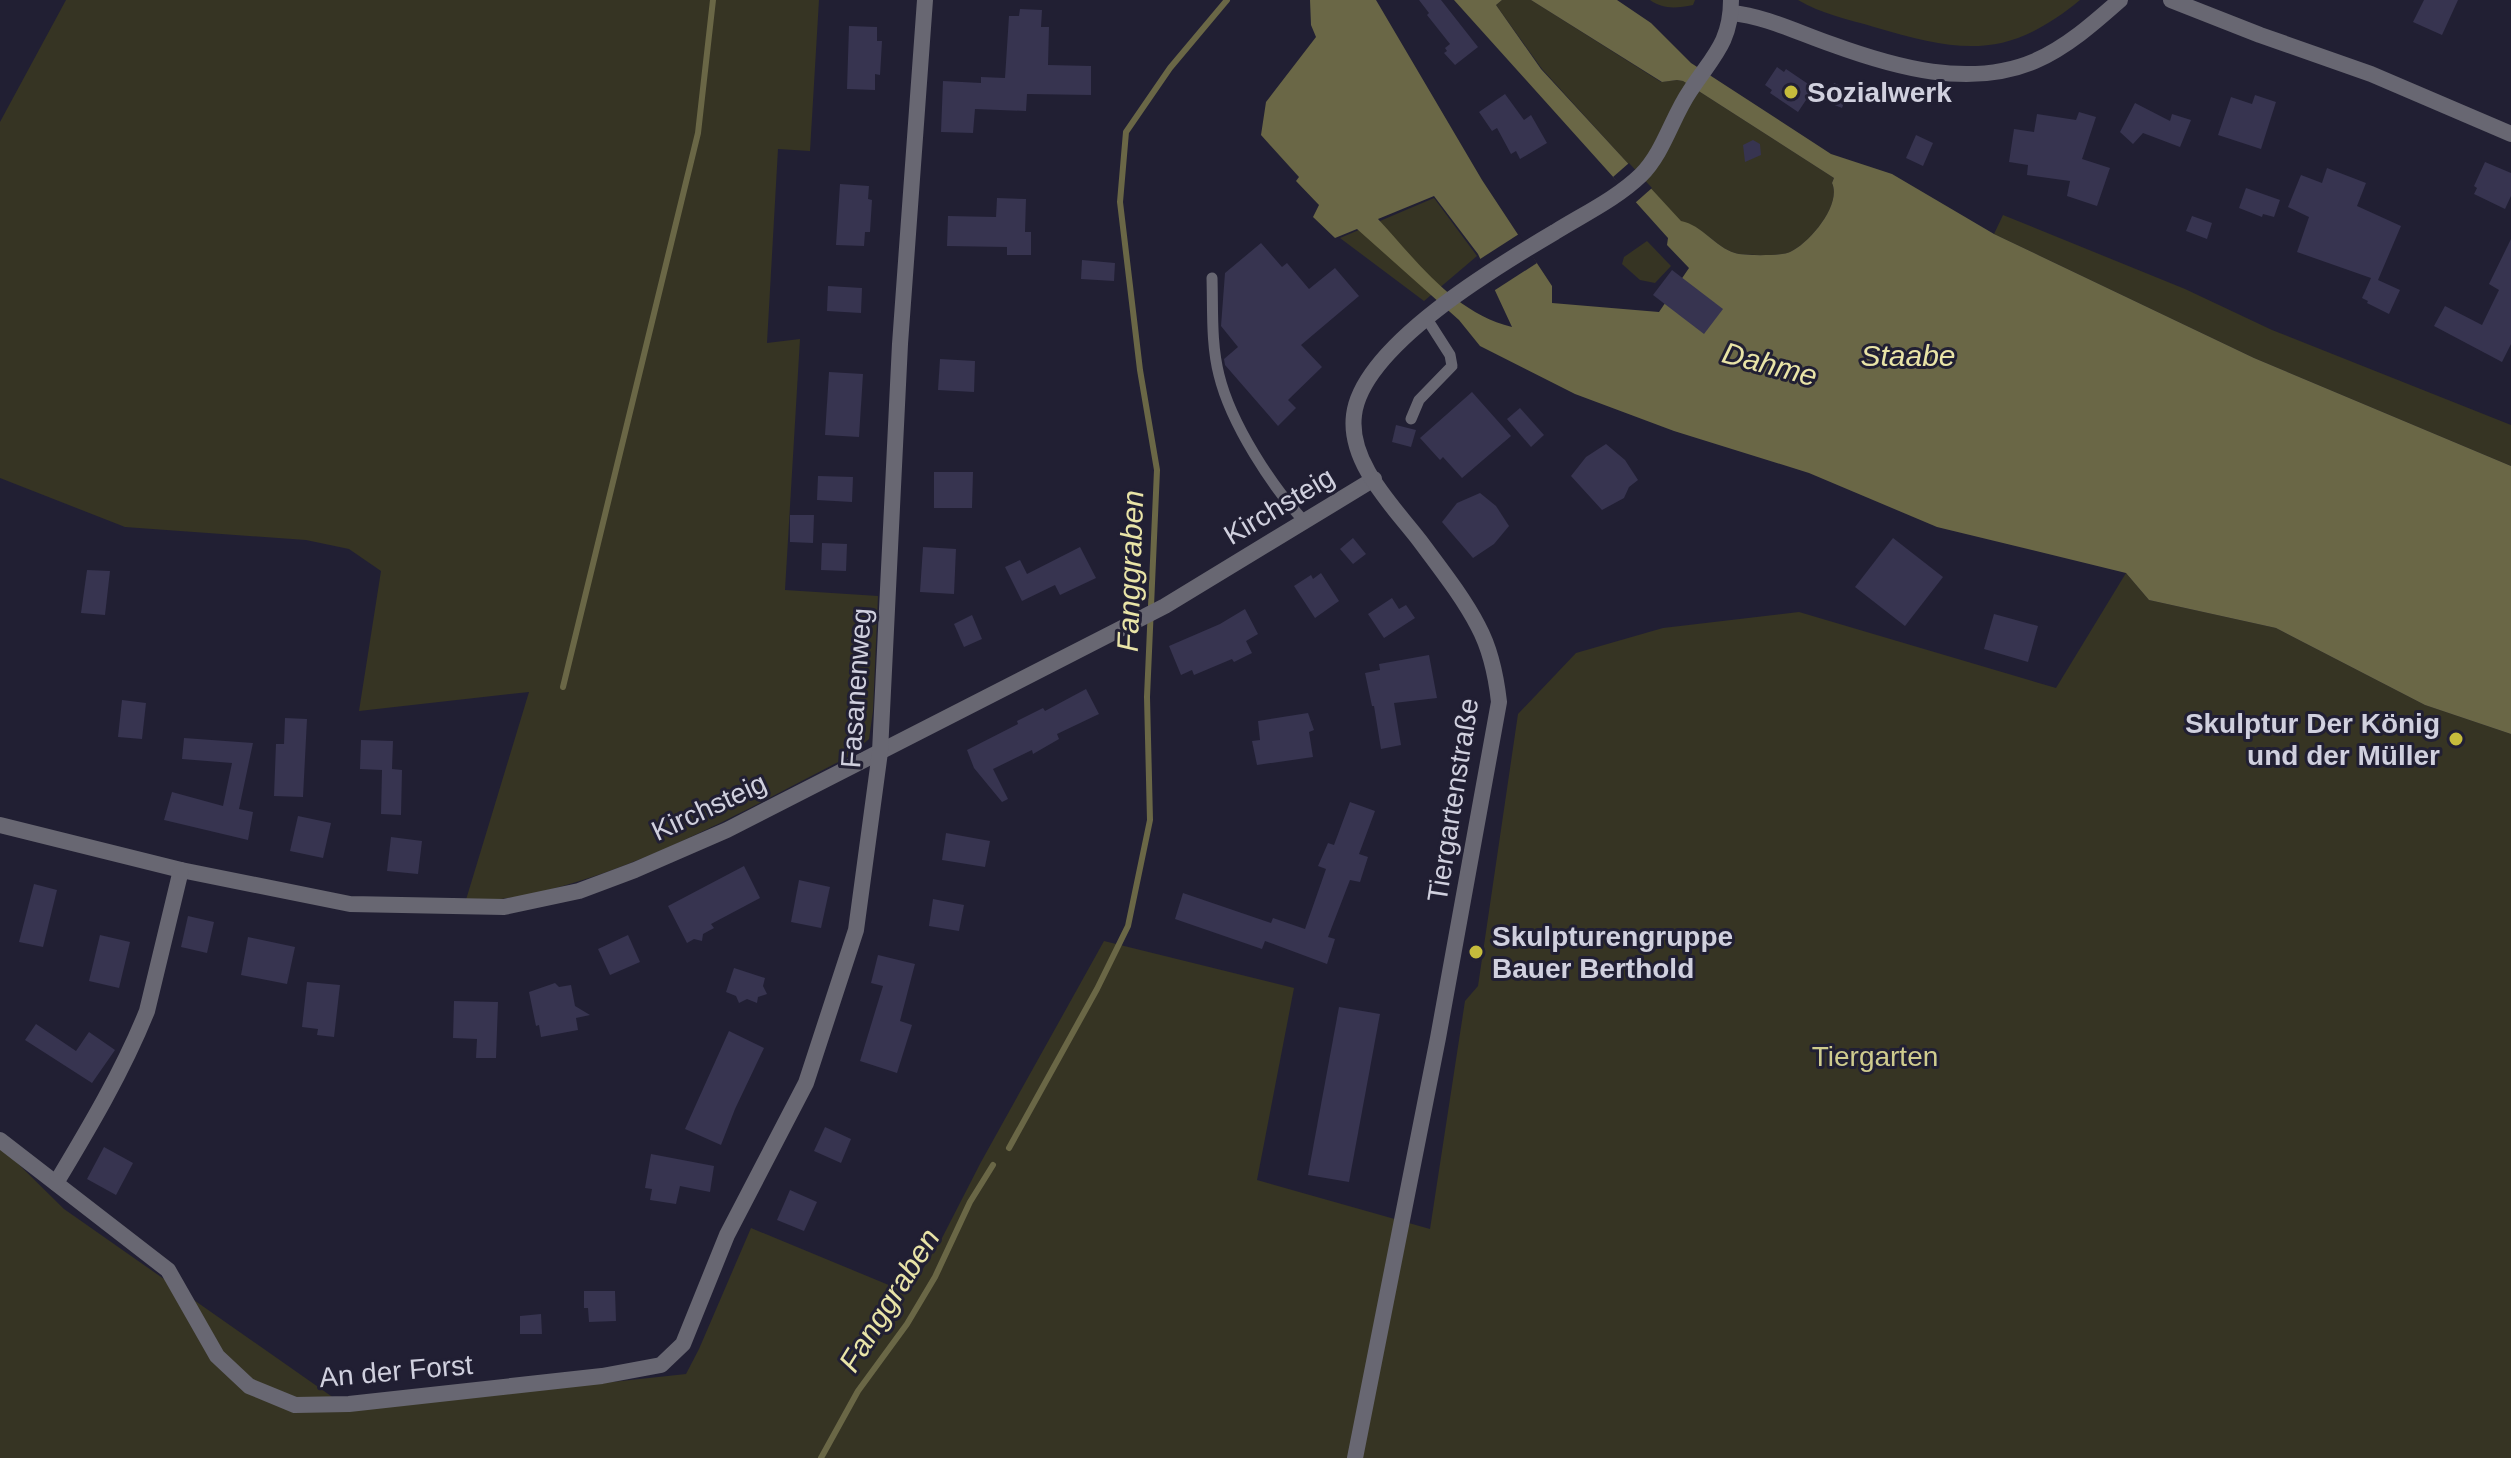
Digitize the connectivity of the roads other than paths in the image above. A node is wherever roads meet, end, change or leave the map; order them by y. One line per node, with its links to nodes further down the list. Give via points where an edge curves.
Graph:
1 (925, 0): 11 (street, Fasanenweg, via 900,344)
2 (2120, 0): 4 (street, via 2083,32 2034,61 1995,73 1966,74 1938,73 1836,46)
3 (2171, 0): 5 (street, via 2371,74)
4 (1731, 6): 7 (street, Tiergartenstraße, via 1727,37 1641,175)
5 (2511, 134)
6 (1212, 278): 10 (lane, via 1214,347 1227,400 1279,493)
7 (1432, 315): 8 (lane, via 1452,366 1419,400); 9 (street, Tiergartenstraße, via 1379,363 1362,388 1354,415 1355,438)
8 (1411, 419)
9 (1374, 479): 10 (street, Kirchsteig); 17 (street, Tiergartenstraße, via 1477,624 1493,662 1499,702)
10 (1305, 522): 11 (street, Kirchsteig, via 1165,606)
11 (880, 752): 13 (street, Kirchsteig, via 635,870 524,904 350,904); 16 (street, Fasanenweg, via 856,930 806,1083 727,1235)
12 (0, 825): 13 (street, Kirchsteig)
13 (181, 870): 15 (street, via 139,1032)
14 (0, 1140): 15 (street, An der Forst)
15 (56, 1183): 16 (street, An der Forst, via 168,1270 217,1356 249,1386 295,1405 349,1404 602,1376 661,1365)
16 (683, 1344)
17 (1355, 1458)

